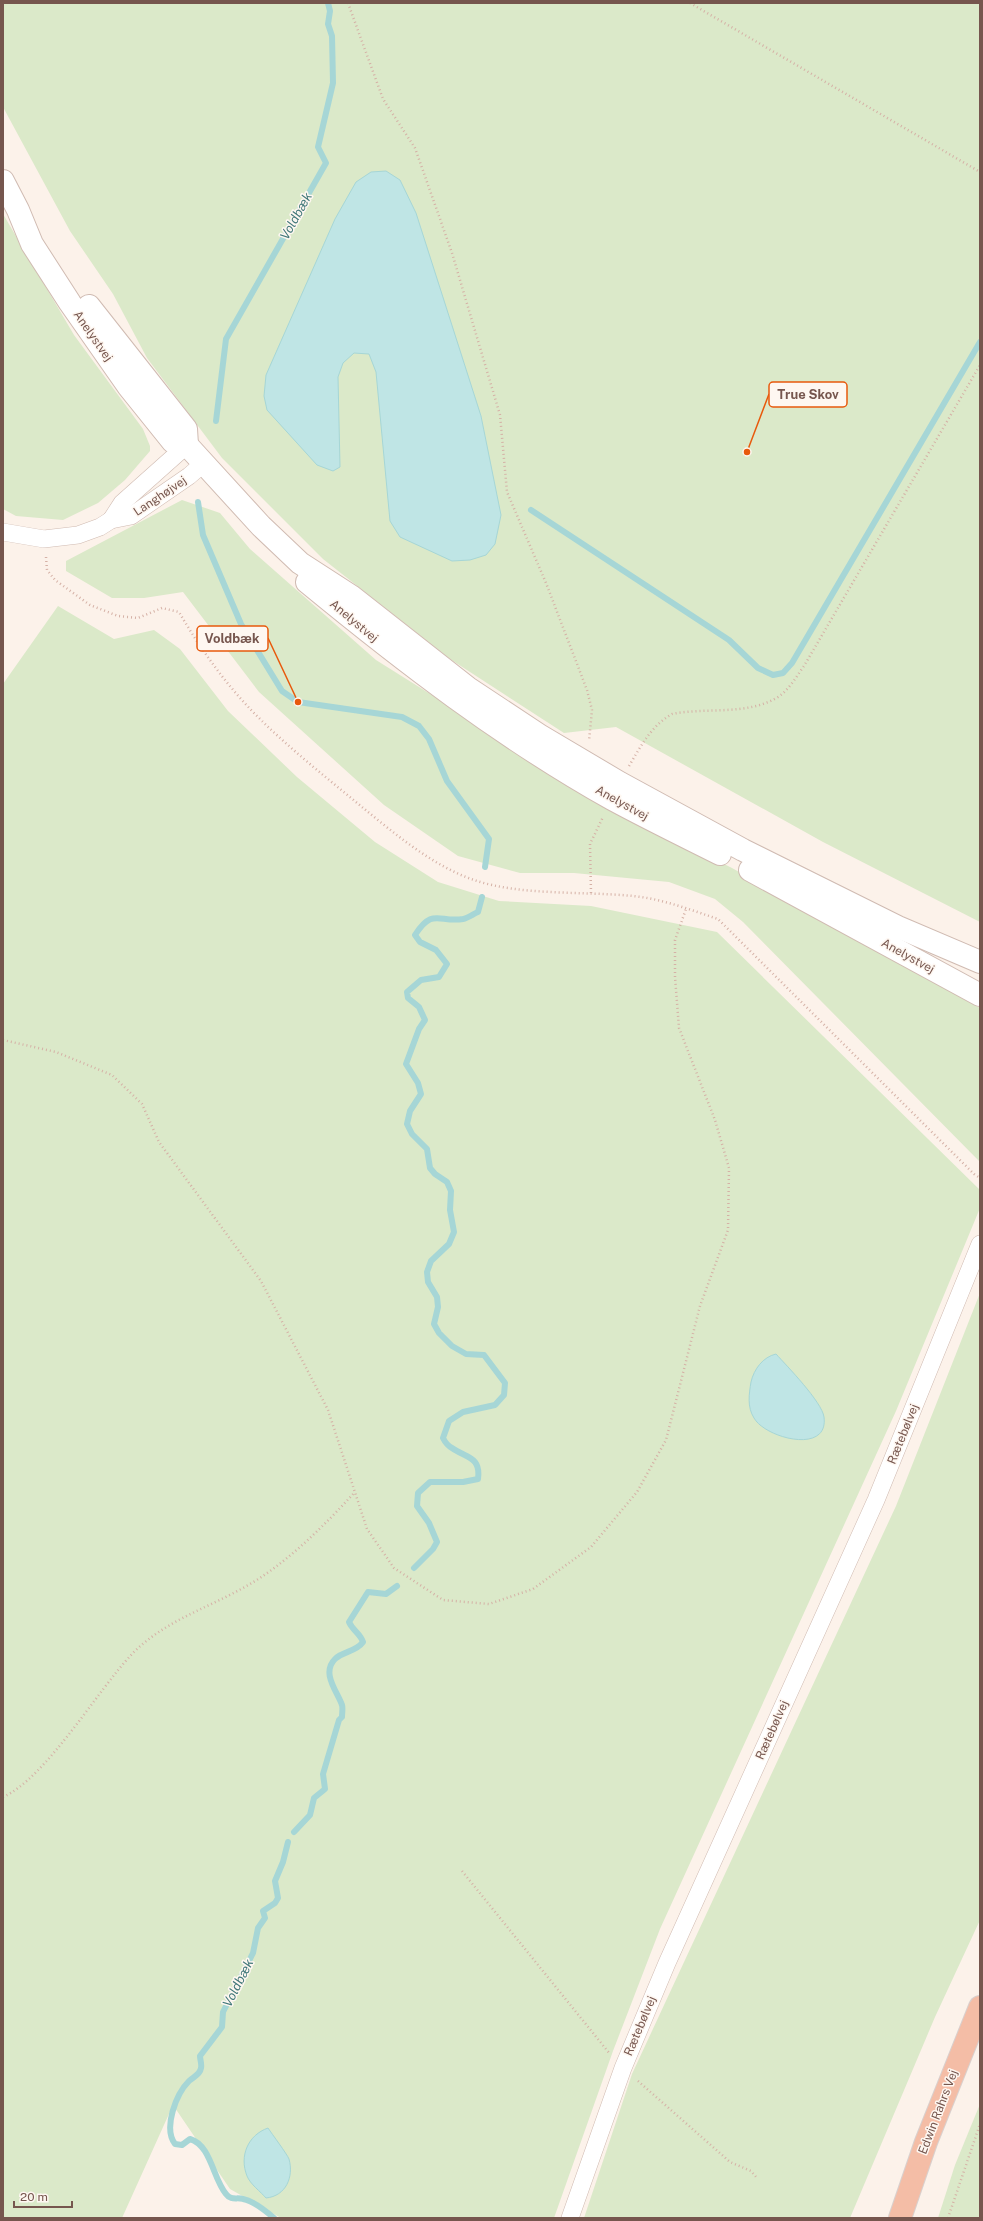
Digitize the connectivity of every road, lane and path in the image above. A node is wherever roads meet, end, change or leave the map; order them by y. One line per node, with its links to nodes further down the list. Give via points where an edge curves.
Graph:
1 (348, 3): 12 (path, via 383,99 415,148 452,253 500,415 507,492 546,583 587,690 592,710)
2 (690, 3): 3 (path)
3 (980, 172)
4 (3, 182): 6 (street, Anelystvej, via 32,244 128,386 173,442)
5 (980, 365): 13 (path, via 804,666 791,684 778,696 760,704 672,714 648,735)
6 (187, 445): 7 (street, Anelystvej); 8 (street, Langhøjvej, via 122,504)
7 (204, 463): 8 (street, Langhøjvej, via 131,516); 11 (street, Anelystvej)
8 (111, 520): 10 (street, Langhøjvej, via 78,535)
9 (3, 532): 10 (street, Langhøjvej)
10 (44, 539): 14 (path, via 47,570 55,580 90,605 118,616 138,618 162,608 179,612 221,675 258,717 384,825 438,863 474,880 513,888)
11 (300, 563): 12 (street, Anelystvej, via 350,596 468,688); 13 (street, Anelystvej, via 303,578 387,648 457,699 523,744)
12 (584, 762): 13 (street, Anelystvej)
13 (616, 791): 14 (path, via 590,844); 16 (street, Anelystvej, via 743,850 837,898); 17 (street, Anelystvej, via 736,862)
14 (591, 893): 15 (path, via 635,896)
15 (686, 908): 19 (path, via 718,919); 21 (path, via 675,940 679,1028 714,1120 728,1168 728,1230 700,1306 666,1440 652,1466 637,1492 592,1547 533,1589 489,1604 443,1600 394,1568 367,1529)
16 (980, 962)
17 (980, 995)
18 (3, 1040): 21 (path, via 56,1052 112,1075 142,1104 159,1142 261,1282 328,1410)
19 (980, 1178)
20 (980, 1244): 25 (street, Rætebølvej, via 876,1500 667,1962)
21 (355, 1492): 22 (path, via 324,1525 279,1563 243,1588 161,1630 132,1654 52,1754 26,1782)
22 (3, 1797)
23 (462, 1871): 25 (path)
24 (980, 2007): 29 (highway, Edwin Rahrs Vej, via 926,2142)
25 (623, 2068): 27 (path, via 730,2162 751,2171); 28 (street, Rætebølvej)
26 (980, 2124): 30 (path)
27 (756, 2178)
28 (570, 2218)
29 (900, 2218)
30 (948, 2218)

